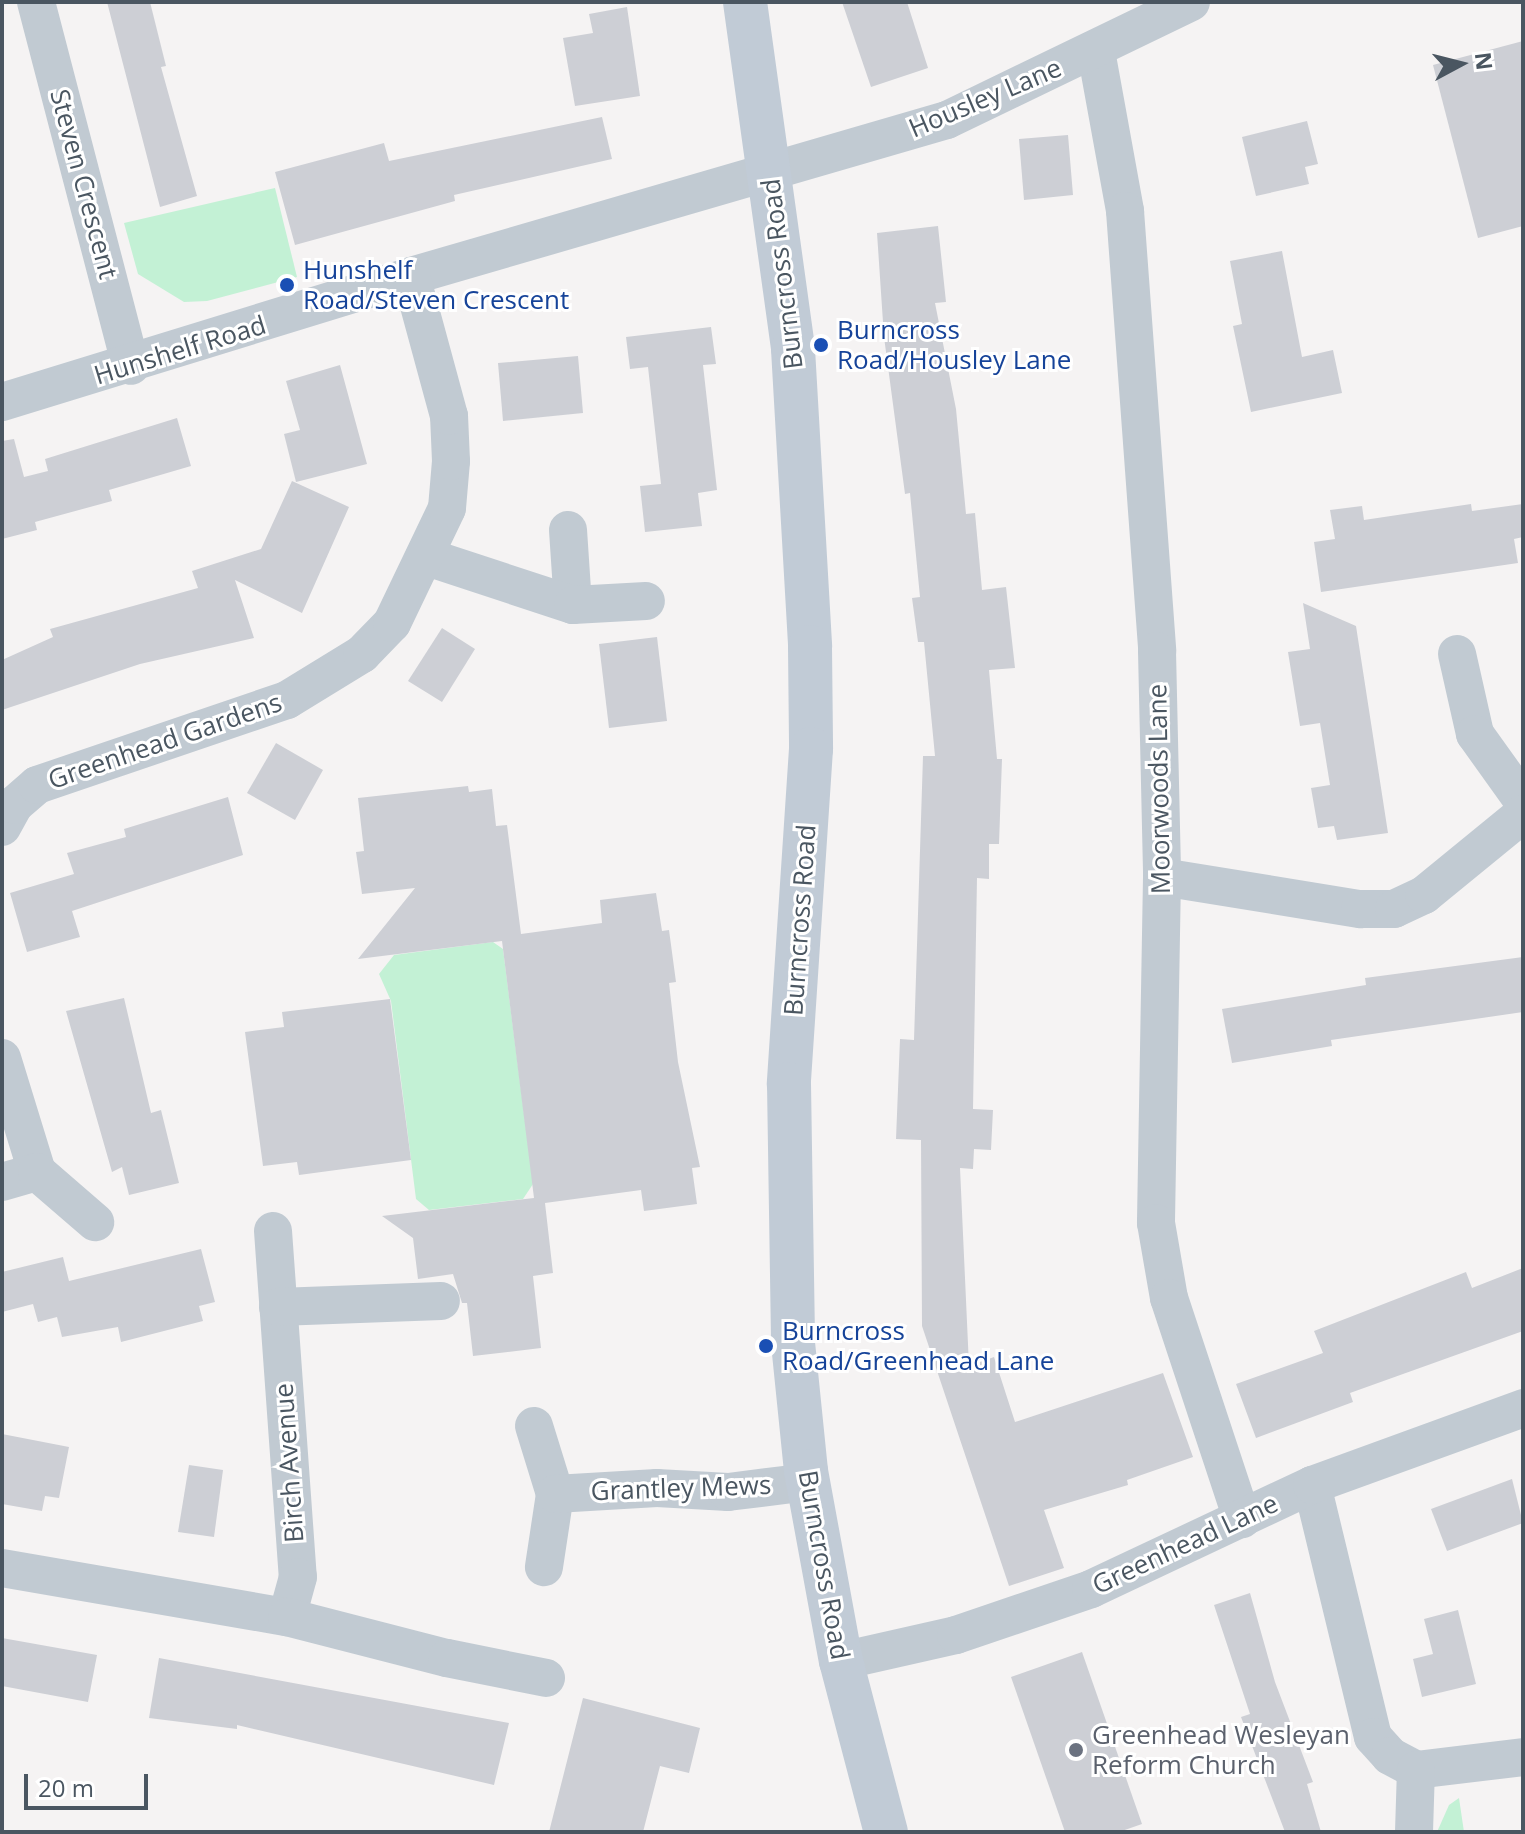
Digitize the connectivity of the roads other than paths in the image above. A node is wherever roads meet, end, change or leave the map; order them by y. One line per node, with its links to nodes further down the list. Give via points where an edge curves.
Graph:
1 (36, 2): 7 (street, Steven Crescent)
2 (745, 2): 5 (main road, Burncross Road)
3 (1191, 2): 4 (street, Housley Lane)
4 (1096, 51): 5 (street, Housley Lane, via 947,120); 17 (street, Moorwoods Lane, via 1125,211 1140,393 1157,651)
5 (771, 173): 6 (street, Hunshelf Road); 26 (main road, Burncross Road, via 793,349 810,647 811,749 789,1084 793,1343)
6 (411, 276): 7 (street, Hunshelf Road); 10 (street, Greenhead Gardens, via 449,416 447,508)
7 (131, 366): 8 (street, Hunshelf Road)
8 (2, 402)
9 (568, 530): 12 (street)
10 (427, 557): 12 (street); 16 (street, Greenhead Gardens, via 392,623 362,654 287,700 37,785 14,805)
11 (646, 601): 12 (street)
12 (573, 605)
13 (1457, 654): 14 (street, via 1475,734)
14 (1523, 801)
15 (1523, 814): 17 (street, via 1424,895 1394,909 1360,909)
16 (2, 827)
17 (1162, 877): 29 (street, Moorwoods Lane, via 1156,1223 1169,1298)
18 (2, 1058): 19 (street)
19 (19, 1177): 20 (street)
20 (95, 1222)
21 (273, 1231): 23 (street, Birch Avenue)
22 (441, 1301): 23 (street)
23 (278, 1307): 32 (street, Birch Avenue, via 298,1577)
24 (1523, 1408): 27 (street, Greenhead Lane)
25 (534, 1426): 28 (street, Grantley Mews)
26 (808, 1482): 28 (street, Grantley Mews, via 728,1492 657,1488); 33 (main road, Burncross Road)
27 (1312, 1485): 29 (street, Greenhead Lane); 36 (street, via 1373,1737 1390,1756)
28 (555, 1494): 30 (street, Grantley Mews)
29 (1242, 1519): 33 (street, Greenhead Lane, via 1091,1589 1012,1618)
30 (544, 1567)
31 (2, 1568): 32 (street)
32 (287, 1617): 34 (street)
33 (841, 1661): 37 (main road, Burncross Road)
34 (546, 1678)
35 (1523, 1757): 36 (street)
36 (1416, 1770): 38 (street)
37 (886, 1832)
38 (1414, 1832)

